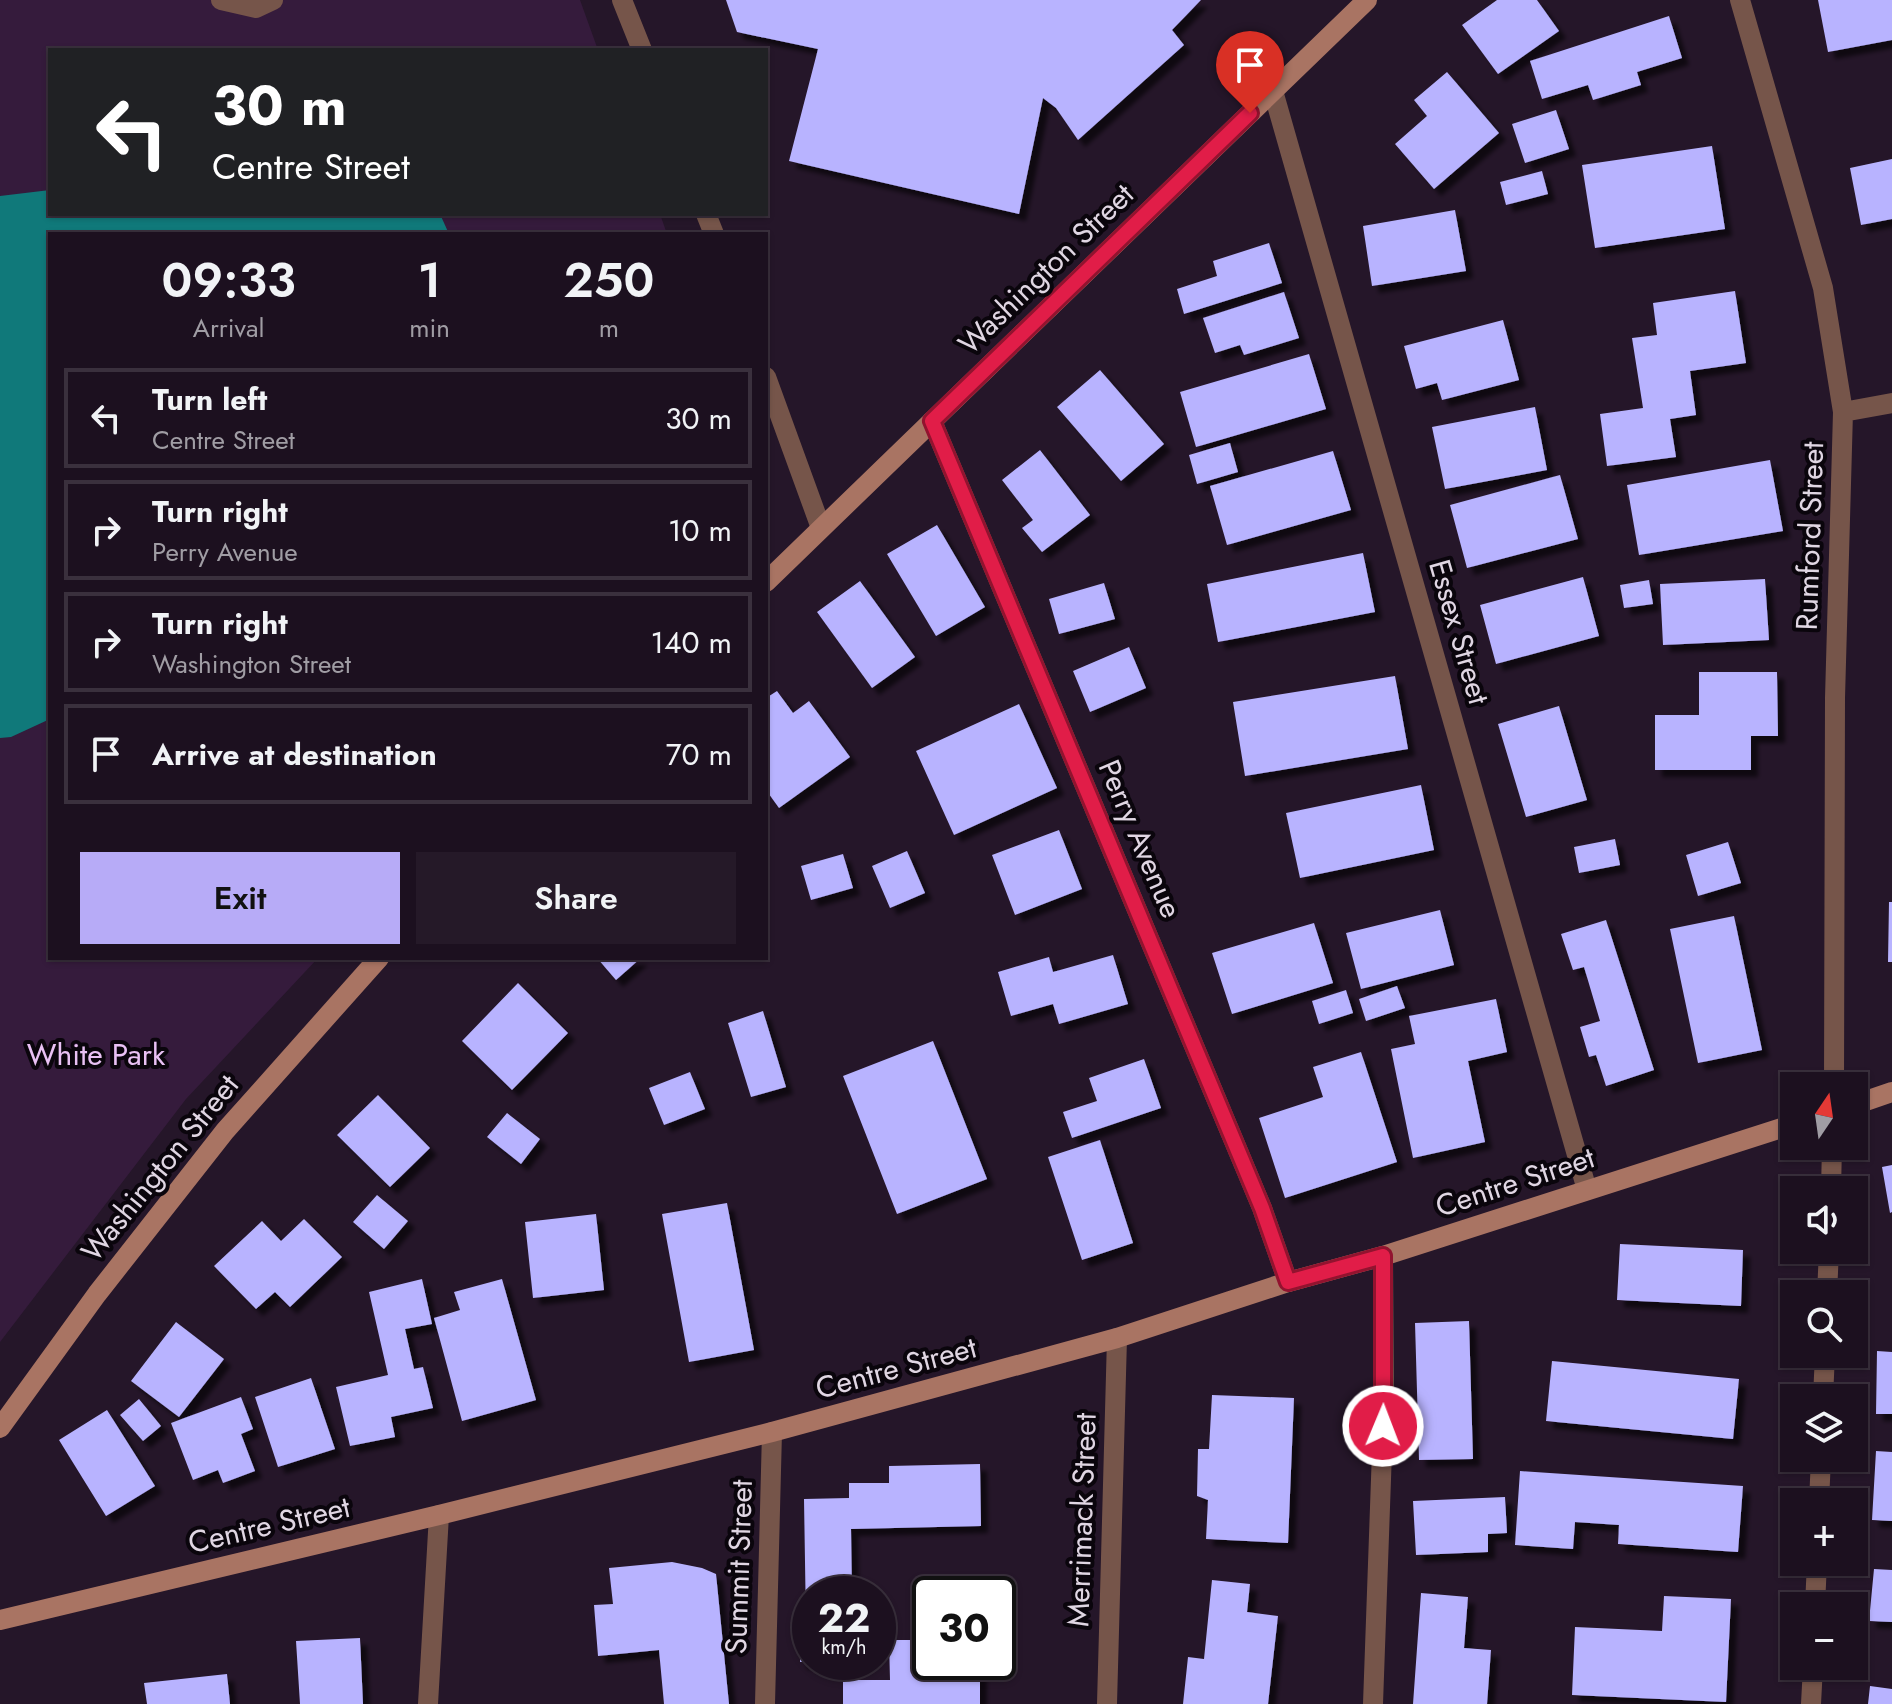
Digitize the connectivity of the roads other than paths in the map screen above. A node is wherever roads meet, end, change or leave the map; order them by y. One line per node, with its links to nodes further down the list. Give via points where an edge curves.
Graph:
1 (221, 0): 2 (street, via 256,8)
2 (273, 0)
3 (622, 0): 6 (street)
4 (1367, 0): 7 (street, Washington Street)
5 (1740, 0): 10 (street, Rumford Street, via 1823,288)
6 (641, 48)
7 (1273, 91): 11 (street, Washington Street); 19 (street, Essex Street)
8 (768, 382): 12 (street)
9 (1892, 403): 10 (street)
10 (1843, 412): 15 (street, Rumford Street, via 1835,698)
11 (932, 421): 12 (street, Washington Street); 21 (street, Perry Avenue, via 1256,1193)
12 (821, 528): 13 (street, Washington Street)
13 (768, 580)
14 (377, 960): 23 (street, Washington Street, via 225,1131)
15 (1834, 1072)
16 (1892, 1092): 17 (street)
17 (1868, 1100)
18 (1780, 1128): 19 (street, Centre Street)
19 (1587, 1190): 20 (street, Centre Street)
20 (1383, 1256): 21 (street, Centre Street); 31 (street, via 1384,1395)
21 (1288, 1282): 22 (street, Centre Street)
22 (1117, 1338): 24 (street, Centre Street); 30 (street, Merrimack Street)
23 (0, 1428)
24 (772, 1432): 25 (street, Centre Street); 29 (street, Summit Street)
25 (439, 1515): 26 (street, Centre Street); 28 (street)
26 (0, 1620)
27 (1812, 1680): 32 (street)
28 (428, 1704)
29 (765, 1704)
30 (1107, 1704)
31 (1373, 1704)
32 (1811, 1704)

